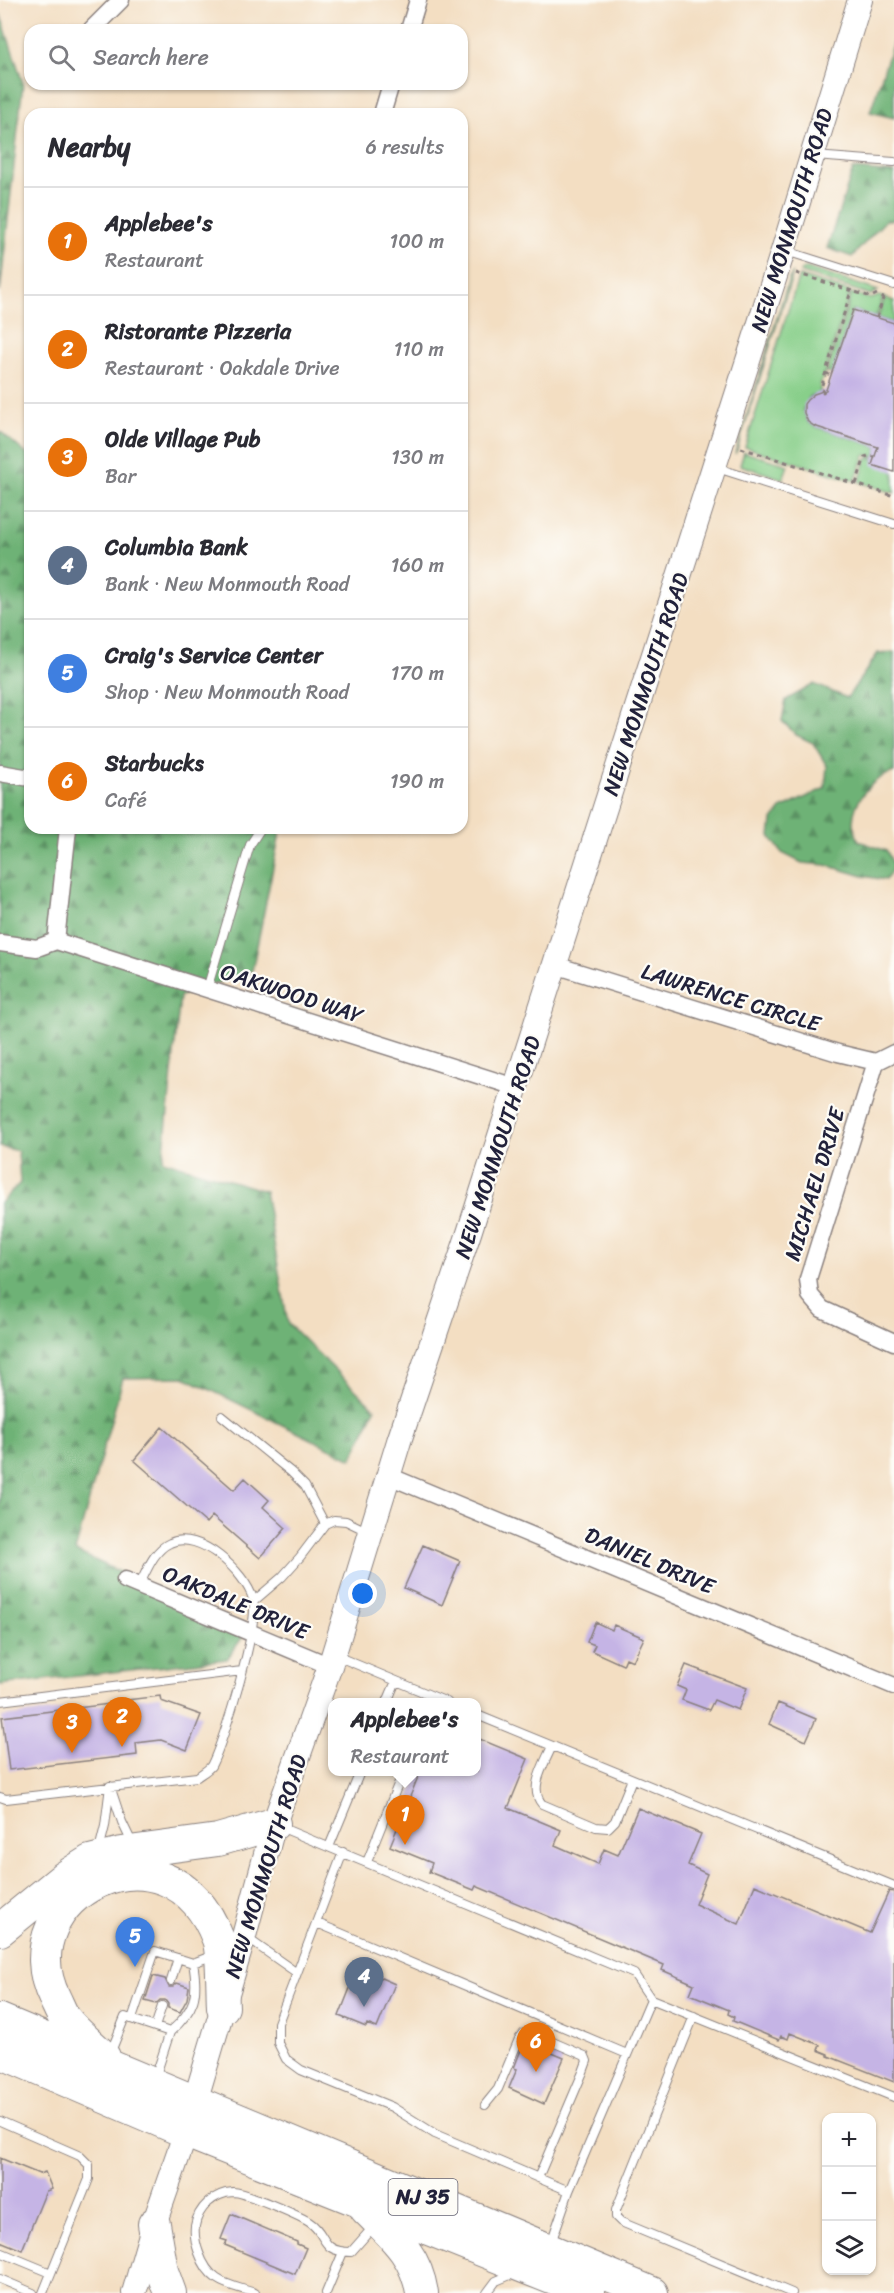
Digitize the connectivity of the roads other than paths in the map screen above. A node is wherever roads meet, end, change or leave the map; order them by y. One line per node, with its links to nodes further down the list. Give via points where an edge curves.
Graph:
1 (121, 0): 4 (street)
2 (418, 0): 5 (street)
3 (860, 0): 8 (main road, NEW MONMOUTH ROAD)
4 (97, 24)
5 (411, 24)
6 (389, 90): 7 (street)
7 (384, 108)
8 (811, 155): 9 (lane); 10 (main road, NEW MONMOUTH ROAD)
9 (894, 162)
10 (783, 250): 11 (lane); 12 (main road, NEW MONMOUTH ROAD)
11 (894, 285)
12 (714, 467): 13 (lane); 20 (main road, NEW MONMOUTH ROAD)
13 (894, 524)
14 (0, 773): 15 (street)
15 (24, 777)
16 (67, 834): 18 (street)
17 (257, 834): 21 (lane, via 250,845)
18 (56, 941): 19 (street, via 37,948); 21 (street, OAKWOOD WAY)
19 (0, 943)
20 (555, 965): 23 (street, LAWRENCE CIRCLE, via 798,1042); 24 (main road, NEW MONMOUTH ROAD)
21 (207, 989): 24 (street, OAKWOOD WAY)
22 (894, 1053): 23 (street)
23 (876, 1062): 25 (street, MICHAEL DRIVE, via 808,1279 810,1295 822,1309)
24 (515, 1087): 27 (main road, NEW MONMOUTH ROAD)
25 (894, 1342)
26 (222, 1416): 28 (lane, via 305,1486)
27 (389, 1476): 29 (main road, NEW MONMOUTH ROAD); 36 (street, DANIEL DRIVE)
28 (325, 1524): 29 (lane, via 346,1521); 31 (lane, via 294,1564)
29 (370, 1532): 33 (main road, NEW MONMOUTH ROAD)
30 (132, 1583): 31 (lane, via 153,1557 168,1544 182,1539 214,1552 240,1575); 32 (street, OAKDALE DRIVE)
31 (254, 1601): 32 (lane)
32 (251, 1633): 33 (street, OAKDALE DRIVE); 34 (lane)
33 (332, 1660): 35 (lane); 47 (main road, NEW MONMOUTH ROAD)
34 (242, 1671): 39 (lane); 45 (lane, via 238,1694 210,1768 197,1777)
35 (396, 1681): 37 (lane); 38 (lane)
36 (894, 1686)
37 (389, 1698)
38 (431, 1698)
39 (0, 1701)
40 (481, 1717): 41 (lane)
41 (552, 1746): 44 (lane); 44 (lane, via 535,1788 536,1798 596,1827 608,1828 615,1821)
42 (358, 1776): 48 (lane)
43 (401, 1776): 52 (lane)
44 (632, 1779): 53 (lane)
45 (110, 1786): 46 (lane); 49 (lane); 51 (lane)
46 (3, 1798)
47 (274, 1824): 48 (lane); 49 (highway, via 218,1840); 56 (main road, NEW MONMOUTH ROAD)
48 (329, 1847): 50 (lane)
49 (136, 1851): 51 (highway)
50 (343, 1852): 52 (lane); 54 (lane)
51 (97, 1859): 55 (highway, via 65,1876)
52 (367, 1862): 60 (lane, via 634,1974)
53 (894, 1886)
54 (317, 1923): 58 (lane); 68 (lane)
55 (0, 1930)
56 (219, 1951): 57 (lane); 58 (lane); 62 (highway); 67 (lane, via 197,1986 187,2017); 70 (highway, via 219,1941 200,1904 173,1882 149,1875 114,1875 84,1888 70,1901 58,1915 47,1942 49,1987 65,2018)
57 (178, 1958): 59 (lane); 64 (lane, via 155,1951)
58 (297, 1973): 77 (lane, via 278,2023 278,2043 286,2060 301,2070 392,2107 435,2134)
59 (171, 1981)
60 (651, 1999): 63 (lane); 68 (lane)
61 (162, 2006): 66 (lane)
62 (223, 2007): 73 (main road, NEW MONMOUTH ROAD)
63 (694, 2016): 72 (lane); 96 (lane, via 616,2217)
64 (132, 2019): 66 (lane); 70 (lane, via 125,2017)
65 (0, 2020): 70 (highway, NJ 35)
66 (155, 2027): 67 (lane)
67 (170, 2032): 71 (lane)
68 (627, 2054): 78 (lane)
69 (2, 2055): 76 (highway, NJ 35)
70 (111, 2064): 71 (highway, NJ 35)
71 (153, 2084): 73 (highway, NJ 35)
72 (894, 2097)
73 (195, 2101): 76 (main road, NEW MONMOUTH ROAD); 83 (highway, NJ 35)
74 (485, 2105): 77 (lane, via 498,2089 524,2032 585,2056 583,2072)
75 (0, 2121): 84 (lane, via 80,2156 89,2165 89,2179)
76 (186, 2132): 79 (highway, NJ 35); 80 (main road, NEW MONMOUTH ROAD)
77 (538, 2178): 78 (lane)
78 (569, 2191): 83 (lane)
79 (368, 2210): 82 (lane, via 351,2252); 83 (highway, NJ 35); 92 (highway, via 404,2246)
80 (154, 2224): 88 (main road, NEW MONMOUTH ROAD); 89 (highway)
81 (0, 2252): 84 (lane)
82 (343, 2252): 90 (lane, via 322,2240 312,2224 296,2215 234,2192 219,2195 204,2205 194,2230 205,2269 217,2280); 91 (lane)
83 (540, 2259): 93 (lane, via 503,2277); 94 (highway, NJ 35); 95 (highway, NJ 35)
84 (51, 2273): 87 (lane)
85 (0, 2279): 86 (lane)
86 (33, 2293)
87 (43, 2293)
88 (134, 2293)
89 (170, 2293)
90 (255, 2293)
91 (326, 2293)
92 (422, 2293)
93 (487, 2293)
94 (589, 2293)
95 (652, 2293)
96 (792, 2293)

